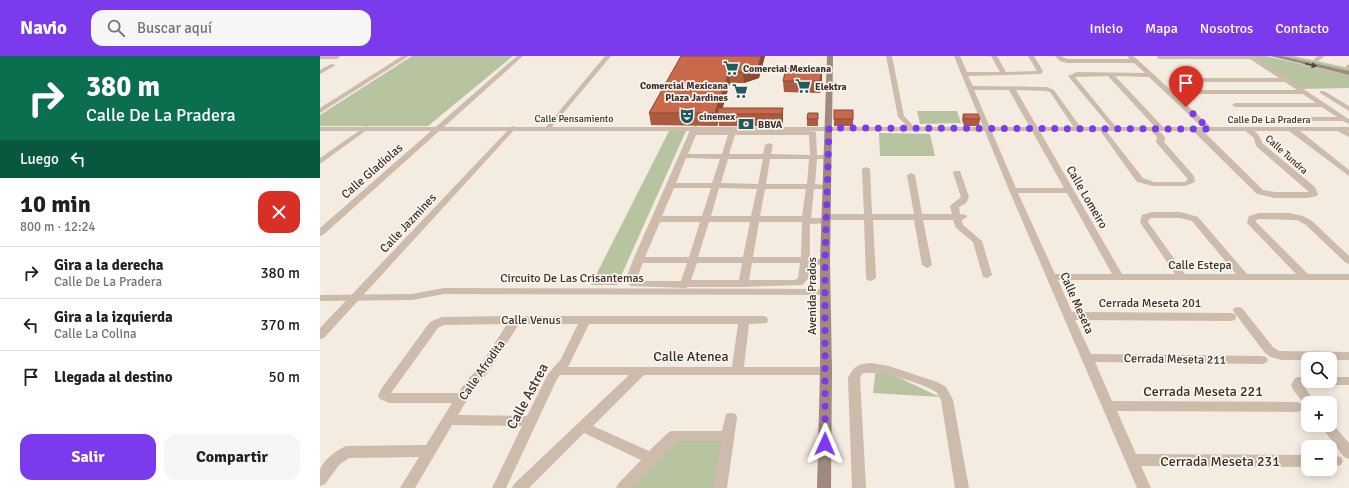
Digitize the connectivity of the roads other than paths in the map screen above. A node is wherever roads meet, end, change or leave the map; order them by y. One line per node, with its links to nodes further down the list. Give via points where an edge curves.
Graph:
1 (338, 56): 15 (street); 22 (street, via 324,64 333,65)
2 (406, 56): 37 (street)
3 (520, 56): 41 (street, Calle Gladiolas)
4 (608, 56): 43 (street)
5 (830, 56): 44 (main road, Avenida Prados)
6 (889, 56): 45 (street, via 901,118)
7 (957, 56): 23 (street, Calle Meseta)
8 (994, 56): 24 (street)
9 (1031, 56): 24 (street, via 1039,73)
10 (1058, 56): 19 (street, via 1064,61)
11 (1093, 56): 19 (street)
12 (1130, 56): 20 (street)
13 (1273, 56): 21 (main road, one-way to 21)
14 (1300, 56): 18 (main road)
15 (320, 57)
16 (1159, 57): 17 (street)
17 (1251, 57): 28 (street)
18 (1319, 58): 21 (main road)
19 (1098, 62): 20 (street)
20 (1136, 62): 26 (street)
21 (1349, 68)
22 (320, 72)
23 (964, 74): 24 (street); 29 (street, Calle Meseta)
24 (1004, 74)
25 (1110, 75): 26 (street); 50 (street, via 1071,77); 53 (street)
26 (1150, 75): 55 (street)
27 (1177, 80): 28 (street)
28 (1286, 80): 32 (street)
29 (970, 88): 30 (street); 46 (street, Calle Meseta)
30 (1011, 88): 47 (street, Calle Lomeiro); 48 (street, via 1052,91)
31 (1194, 92): 32 (street)
32 (1303, 92): 35 (street)
33 (1322, 92): 36 (street)
34 (1236, 105): 35 (street)
35 (1322, 105): 39 (street)
36 (1349, 109)
37 (320, 111)
38 (1275, 119): 39 (street)
39 (1347, 121)
40 (366, 128): 41 (street, Calle Pensamiento); 52 (street, Calle Pensamiento); 68 (street)
41 (439, 128): 42 (street, Calle Pensamiento); 88 (street, Calle Gladiolas)
42 (514, 128): 43 (street, Calle Pensamiento); 108 (street, Calle Jazmines)
43 (548, 128): 59 (street, Calle Pensamiento)
44 (829, 128): 45 (street, Calle De La Pradera); 59 (street, Calle Pensamiento); 67 (main road, Avenida Prados)
45 (910, 128): 46 (street, Calle De La Pradera)
46 (987, 128): 47 (street, Calle De La Pradera); 78 (street, Calle Meseta)
47 (1034, 128): 48 (street, Calle De La Pradera); 79 (street, Calle Lomeiro)
48 (1077, 128): 49 (street, Calle De La Pradera)
49 (1101, 128): 50 (street, Calle De La Pradera); 53 (street, via 1140,180 1153,184 1191,182 1191,178 1160,142 1161,137)
50 (1114, 128): 53 (street, Calle De La Pradera)
51 (1247, 128): 54 (street, Calle Tundra, via 1260,144 1312,189 1314,194 1264,194); 55 (street, Calle De La Pradera); 56 (street, Calle De La Pradera)
52 (320, 129)
53 (1156, 129): 54 (street, Calle De La Pradera)
54 (1196, 129): 55 (street, Calle De La Pradera)
55 (1209, 129)
56 (1292, 129): 57 (street, Calle De La Pradera); 71 (street)
57 (1340, 129): 58 (street, Calle De La Pradera); 61 (street)
58 (1349, 129)
59 (694, 130): 60 (street); 63 (street)
60 (732, 133): 64 (street); 66 (street, via 811,133 814,135)
61 (1349, 135)
62 (769, 145): 65 (street)
63 (683, 157): 64 (street); 73 (street)
64 (724, 157): 65 (street); 74 (street)
65 (766, 157): 66 (street); 75 (street)
66 (814, 157): 67 (street); 76 (street)
67 (828, 157): 77 (main road, Avenida Prados)
68 (320, 162)
69 (866, 169): 81 (street)
70 (957, 173): 82 (street, via 965,199 954,206)
71 (1349, 174)
72 (911, 175): 80 (street)
73 (670, 187): 74 (street); 87 (street)
74 (714, 187): 75 (street); 84 (street)
75 (761, 187): 76 (street); 85 (street)
76 (811, 187): 77 (street); 86 (street)
77 (827, 187): 83 (main road, Avenida Prados)
78 (1014, 190): 79 (street); 97 (street, Calle Meseta)
79 (1070, 191): 100 (street, Calle Lomeiro)
80 (919, 216): 81 (street); 82 (street); 95 (street)
81 (869, 217): 83 (street); 99 (street)
82 (960, 217): 96 (street, via 960,228 977,241)
83 (826, 219): 86 (street); 93 (main road, Avenida Prados)
84 (704, 221): 85 (street); 87 (street); 90 (street)
85 (754, 221): 86 (street); 91 (street)
86 (808, 221): 92 (street)
87 (655, 222): 94 (street)
88 (320, 233)
89 (1349, 261): 103 (street, via 1309,223 1300,218 1252,218 1252,223)
90 (692, 262): 91 (street); 94 (street); 105 (street)
91 (746, 262): 92 (street); 104 (street)
92 (806, 262): 93 (street); 104 (street, via 803,279 798,283)
93 (825, 262): 106 (main road, Avenida Prados)
94 (637, 263): 105 (street, via 630,280 633,284)
95 (927, 265)
96 (987, 275)
97 (1052, 277): 100 (street, Calle Estepa); 109 (street, Calle Meseta)
98 (1349, 277): 103 (street, Calle Estepa)
99 (871, 278)
100 (1119, 278): 101 (street, Calle Estepa)
101 (1183, 278): 102 (street, Calle Estepa); 102 (street, via 1144,222 1145,217 1180,215 1195,219)
102 (1245, 278): 103 (street, Calle Estepa)
103 (1305, 278)
104 (743, 284): 105 (street)
105 (685, 285)
106 (825, 292): 108 (street, Circuito De Las Crisantemas, via 444,291 412,297); 121 (main road, Avenida Prados)
107 (320, 298): 108 (street, Circuito De Las Crisantemas)
108 (355, 298): 114 (street, Calle Jazmines)
109 (1069, 316): 115 (street, Cerrada Meseta 201, via 1235,314 1275,354); 116 (street, Calle Meseta)
110 (516, 320): 111 (street, Calle Venus); 124 (street, Calle Afrodita); 124 (street, Calle Venus, via 439,322 384,394 389,398)
111 (585, 320): 112 (street, Calle Venus); 118 (street, Calle Astrea, via 568,357)
112 (744, 320): 113 (street, Calle Venus); 120 (street)
113 (763, 320)
114 (320, 335)
115 (1349, 356)
116 (1088, 358): 117 (street, Cerrada Meseta 211); 125 (street, Calle Meseta)
117 (1262, 360)
118 (557, 371): 119 (street, Calle Atenea); 129 (street, Calle Astrea)
119 (641, 371): 120 (street, Calle Atenea); 130 (street)
120 (737, 371): 121 (street, Calle Atenea)
121 (826, 371): 144 (main road, Avenida Prados)
122 (1349, 381): 123 (street, via 1299,381 1297,385)
123 (1305, 396)
124 (462, 398): 128 (street, Calle Afrodita)
125 (1109, 406): 126 (street, Cerrada Meseta 221); 136 (street, Calle Meseta)
126 (1296, 407)
127 (731, 418): 132 (street)
128 (449, 420): 129 (street, Calle Afrodita); 133 (street, Calle Afrodita)
129 (530, 421): 140 (street, Calle Astrea)
130 (583, 427): 135 (street); 141 (street)
131 (1332, 432): 134 (street)
132 (728, 436): 135 (street, via 677,435); 143 (street)
133 (430, 451): 138 (street, via 346,452 334,460); 139 (street, Calle Afrodita)
134 (1349, 453)
135 (651, 458): 142 (street)
136 (1132, 460): 137 (street, Cerrada Meseta 231); 147 (street, Calle Meseta)
137 (1301, 461)
138 (320, 480)
139 (407, 488)
140 (499, 488)
141 (519, 488)
142 (623, 488)
143 (720, 488)
144 (824, 488)
145 (859, 488): 146 (street, via 854,378 855,374 862,370 879,368 934,386 944,392)
146 (962, 488)
147 (1144, 488)

